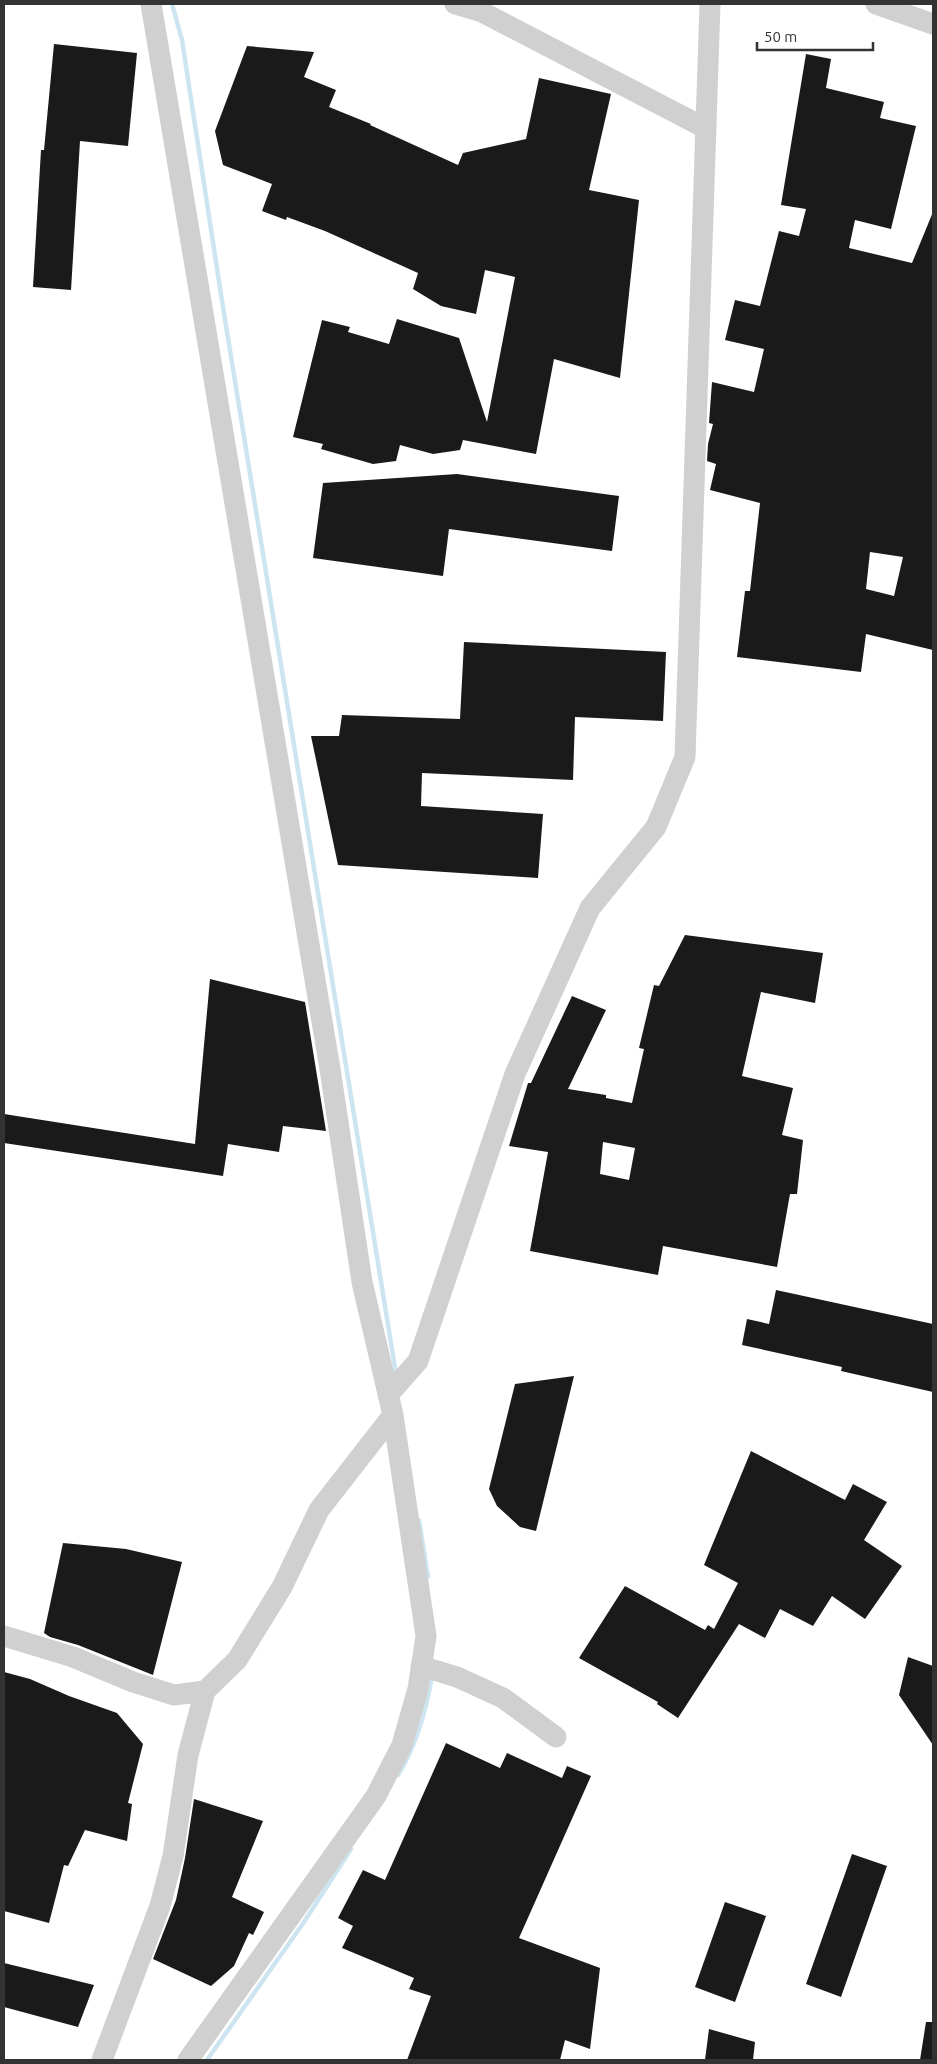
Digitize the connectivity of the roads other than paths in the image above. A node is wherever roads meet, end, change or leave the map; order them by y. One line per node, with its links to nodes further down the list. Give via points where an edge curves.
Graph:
1 (151, 4): 7 (street, via 328,1059 362,1282)
2 (455, 4): 6 (street, via 482,12)
3 (710, 4): 6 (street)
4 (876, 4): 5 (street)
5 (933, 24)
6 (705, 128): 7 (street, via 685,757 656,827 590,908 515,1074 418,1361)
7 (391, 1405): 9 (street); 10 (street, via 319,1510 282,1587 237,1660)
8 (4, 1636): 10 (street, via 73,1657 174,1695)
9 (429, 1669): 11 (street, via 457,1677 503,1698); 13 (street, via 418,1689 402,1745 376,1796)
10 (205, 1691): 12 (street, via 188,1755 172,1856 160,1906)
11 (556, 1737)
12 (102, 2060)
13 (188, 2060)

